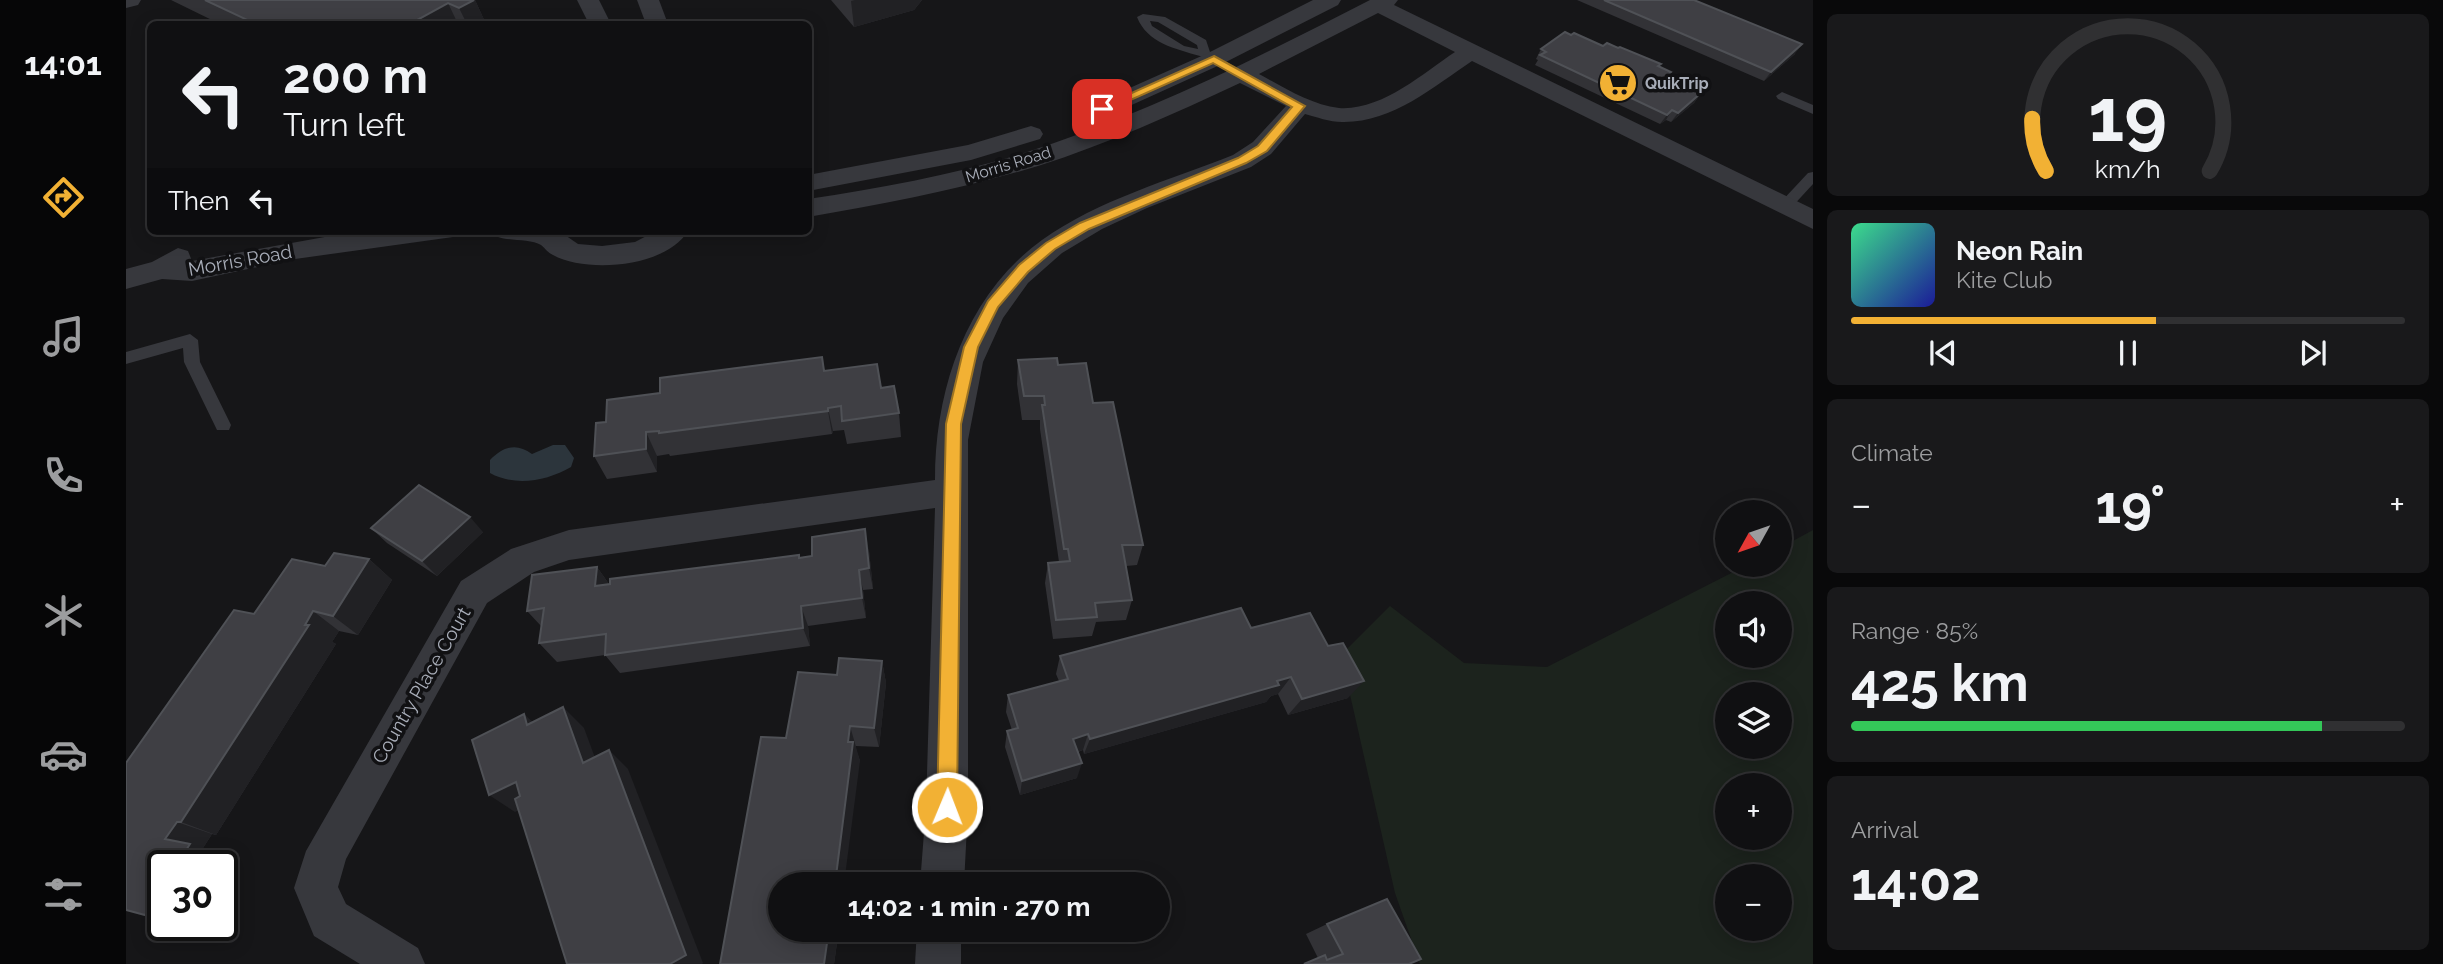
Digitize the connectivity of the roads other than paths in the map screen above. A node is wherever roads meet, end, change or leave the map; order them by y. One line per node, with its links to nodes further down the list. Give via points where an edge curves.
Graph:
1 (588, 0): 5 (street)
2 (648, 0): 6 (street)
3 (1330, 0): 8 (street)
4 (1383, 2): 7 (street); 9 (street, Morris Road)
5 (598, 21)
6 (656, 21)
7 (1470, 52): 11 (street, via 1376,112 1335,117); 19 (street)
8 (1210, 57): 8 (lane, via 1202,43 1161,19 1143,17 1147,28 1185,52); 9 (lane); 13 (street)
9 (1243, 75): 11 (street); 20 (street, Morris Road, via 1069,145 977,175)
10 (1782, 96): 12 (lane)
11 (1299, 106): 30 (street, via 1262,148 1242,161 1084,226 1024,268 993,304 971,347 953,424)
12 (1813, 110)
13 (1089, 114)
14 (1063, 124): 16 (street, Morris Road, via 971,152)
15 (812, 173): 16 (street)
16 (857, 175): 18 (street, Morris Road)
17 (1813, 176): 19 (lane)
18 (812, 182)
19 (1785, 206): 21 (street)
20 (812, 207)
21 (1813, 220)
22 (256, 235): 26 (street, Morris Road, via 192,250)
23 (393, 235): 26 (street, Morris Road, via 192,271)
24 (548, 235): 25 (street, via 559,246 597,256 642,249)
25 (667, 235)
26 (162, 269): 27 (street, Morris Road)
27 (126, 279)
28 (126, 358): 29 (lane, via 190,340 192,362)
29 (223, 425)
30 (952, 492): 31 (street); 33 (street, Country Place Court, via 569,545 523,560 474,592 327,851 316,888 330,920)
31 (943, 872)
32 (938, 942): 34 (street)
33 (402, 964)
34 (937, 964)

